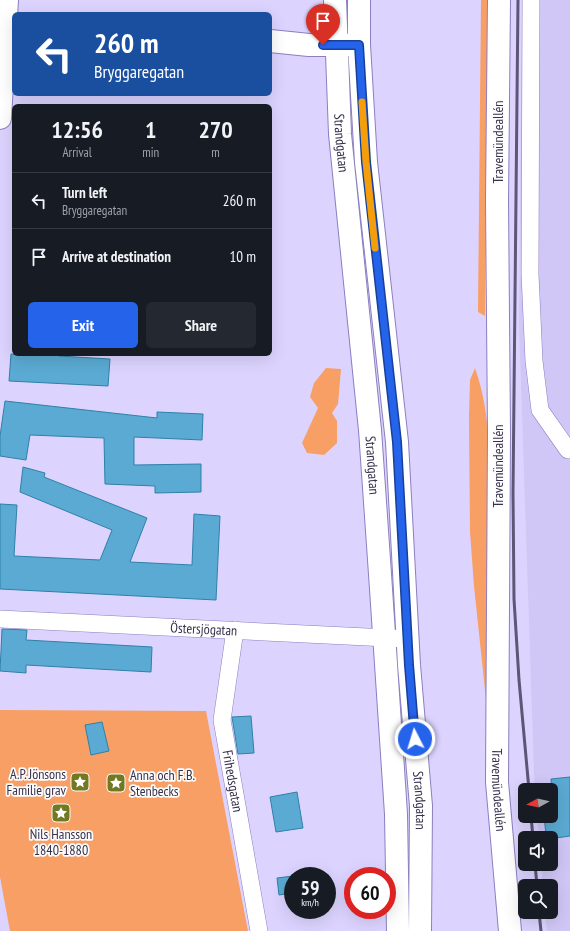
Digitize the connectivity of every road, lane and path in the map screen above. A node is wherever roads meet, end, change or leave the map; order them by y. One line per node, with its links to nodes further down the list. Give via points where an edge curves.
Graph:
1 (335, 0): 7 (main road, Strandgatan)
2 (359, 0): 8 (main road, Strandgatan)
3 (499, 0): 18 (main road, Travemündeallén, via 498,782)
4 (531, 0): 10 (street, via 530,274 534,361 540,410)
5 (7, 12): 9 (main road)
6 (272, 41): 7 (main road)
7 (337, 45): 8 (main road); 13 (main road, Strandgatan, via 340,134 370,430)
8 (359, 45): 14 (main road, Strandgatan, via 366,162 397,442)
9 (0, 118)
10 (568, 450)
11 (0, 620): 12 (street, Östersjögatan)
12 (235, 630): 13 (street, Östersjögatan); 15 (street, Frihedsgatan, via 222,720)
13 (384, 638): 14 (street, Östersjögatan); 16 (main road, Strandgatan, via 396,814)
14 (408, 639): 17 (main road, Strandgatan, via 421,806)
15 (259, 931)
16 (398, 931)
17 (420, 931)
18 (510, 931)

